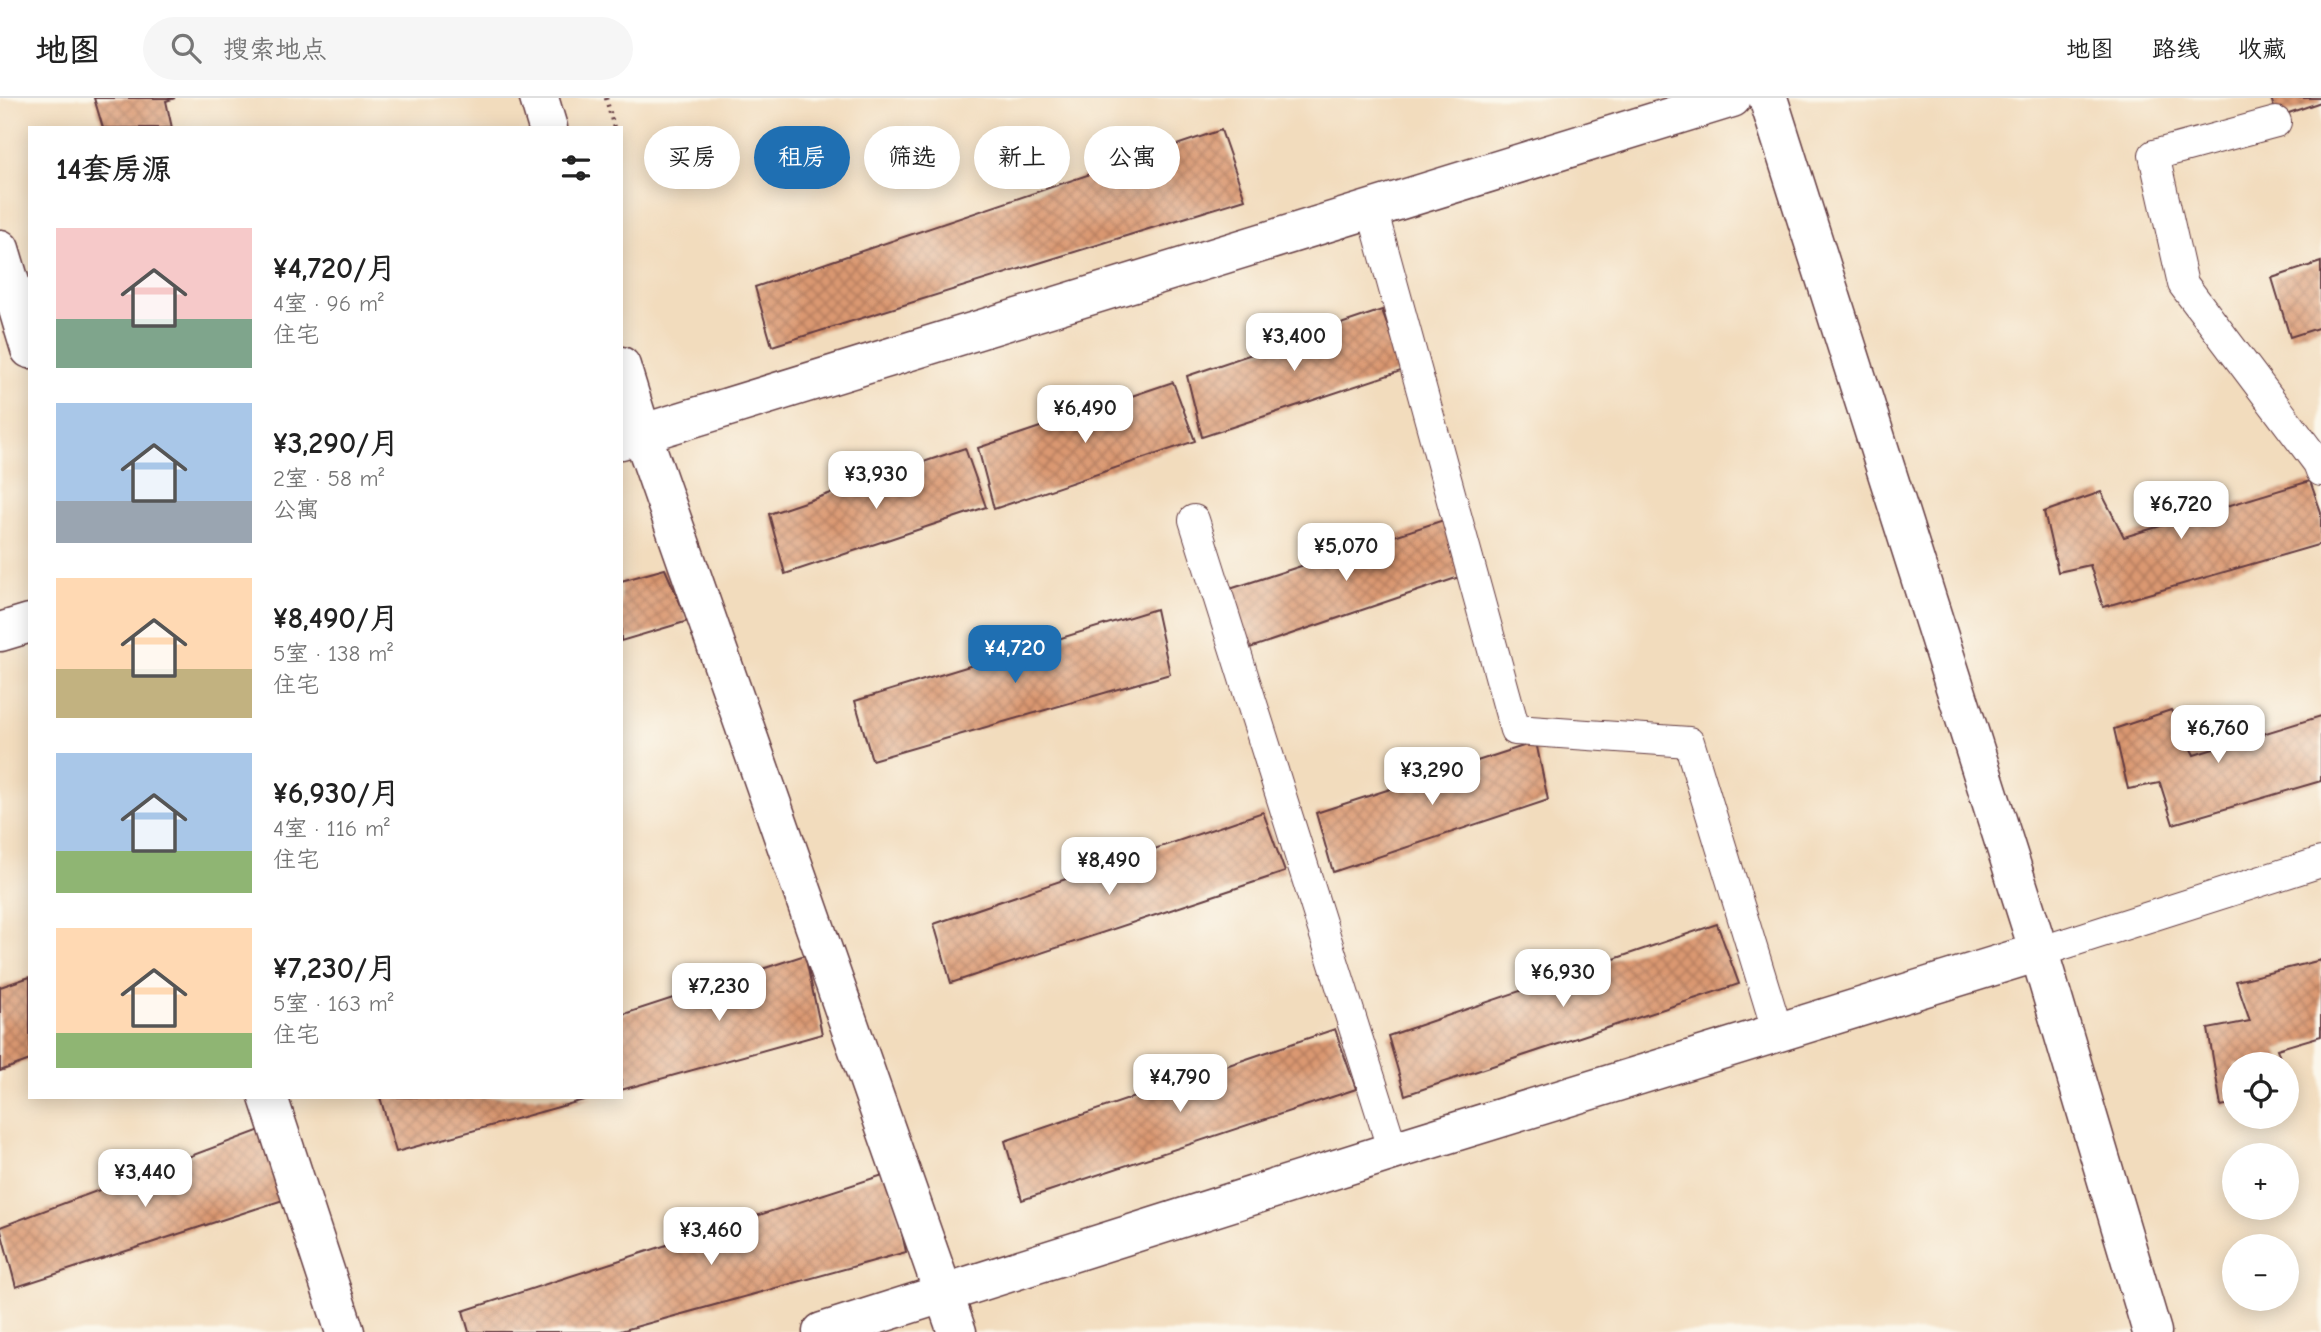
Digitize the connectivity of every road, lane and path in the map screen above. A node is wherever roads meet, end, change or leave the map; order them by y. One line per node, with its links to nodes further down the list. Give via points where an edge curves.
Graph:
1 (539, 98): 6 (street)
2 (606, 98): 7 (path)
3 (1732, 98): 8 (street)
4 (1768, 98): 18 (street)
5 (2276, 122): 13 (street, via 2154,155 2183,284)
6 (547, 126)
7 (613, 126)
8 (1372, 209): 12 (street); 19 (street, via 1515,730 1689,742)
9 (0, 248): 10 (street)
10 (28, 342)
11 (623, 379): 12 (street)
12 (632, 437): 22 (street)
13 (2321, 471)
14 (1194, 520): 21 (street)
15 (28, 624): 16 (street)
16 (0, 632)
17 (2321, 862): 18 (street)
18 (2039, 952): 19 (street); 26 (street)
19 (1778, 1033): 21 (street)
20 (269, 1099): 23 (street)
21 (1393, 1151): 22 (street)
22 (944, 1294): 24 (street); 25 (street)
23 (345, 1332)
24 (822, 1332)
25 (957, 1332)
26 (2151, 1332)

